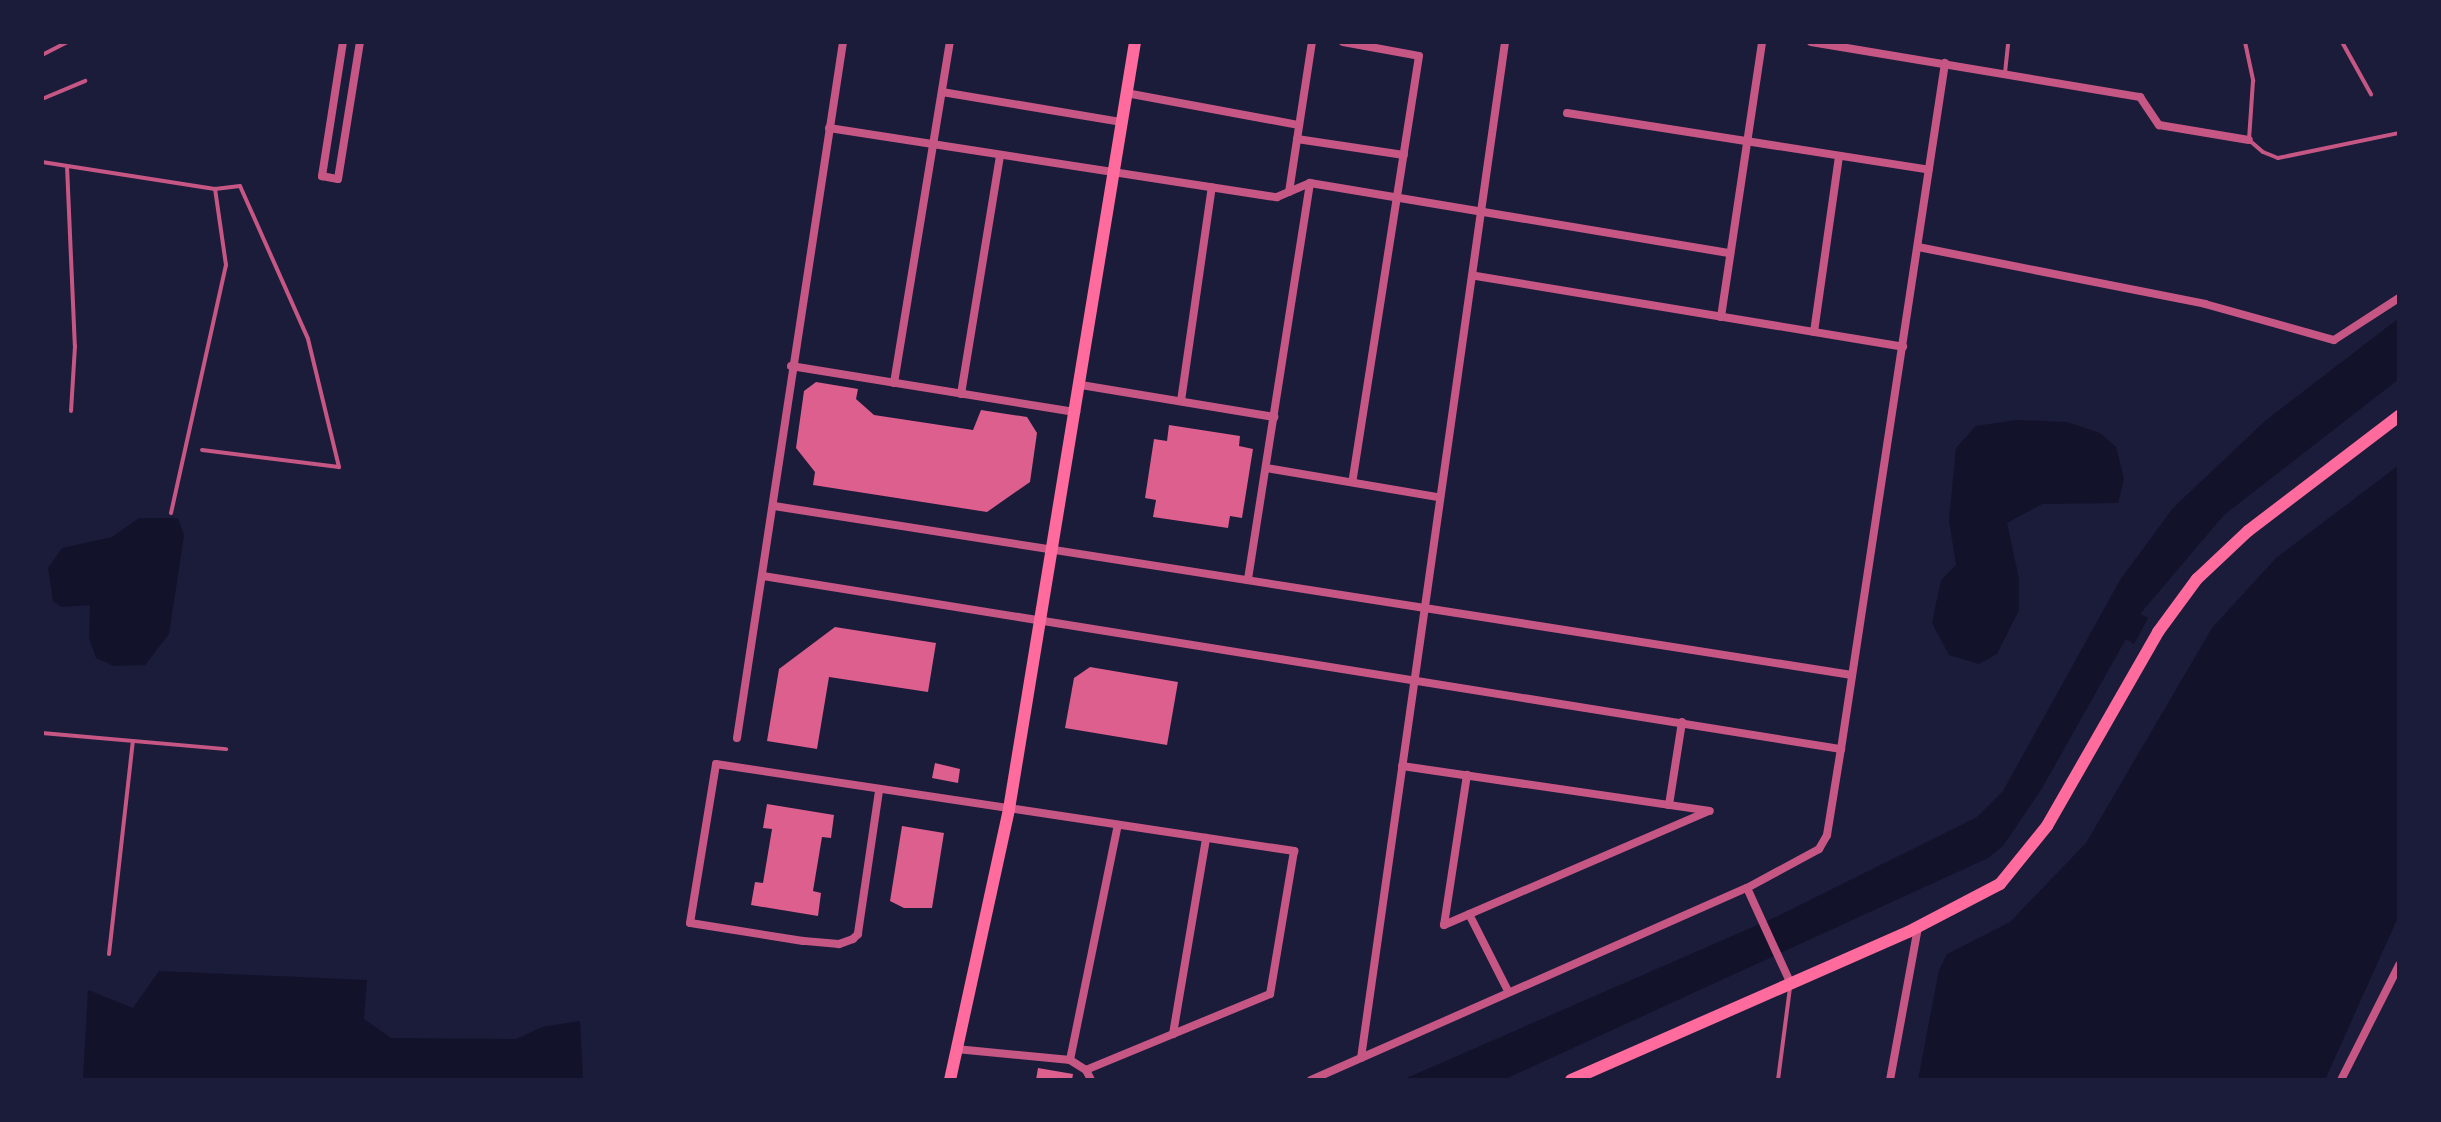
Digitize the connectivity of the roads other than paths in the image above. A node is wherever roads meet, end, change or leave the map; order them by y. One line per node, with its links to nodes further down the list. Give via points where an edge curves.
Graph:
1 (68, 42): 15 (lane)
2 (343, 42): 3 (street, via 322,176 338,179)
3 (360, 42)
4 (843, 42): 26 (street)
5 (950, 42): 19 (street)
6 (1135, 42): 20 (main road)
7 (1312, 42): 25 (street)
8 (1343, 42): 33 (street, via 1419,56)
9 (1505, 42): 44 (street)
10 (1762, 42): 30 (street)
11 (1811, 42): 16 (street)
12 (2008, 42): 17 (lane)
13 (2245, 42): 29 (lane, via 2253,81)
14 (2342, 42): 21 (lane)
15 (42, 55)
16 (1945, 63): 17 (street); 37 (street)
17 (2005, 73): 29 (street, via 2140,97 2159,125)
18 (85, 81): 22 (lane)
19 (942, 92): 24 (street); 31 (street)
20 (1126, 93): 24 (main road); 25 (street)
21 (2371, 94)
22 (42, 99)
23 (1567, 113): 30 (street)
24 (1121, 122): 38 (main road)
25 (1299, 125): 28 (street)
26 (829, 128): 31 (street); 52 (street)
27 (2399, 133): 29 (lane, via 2278,158)
28 (1297, 139): 33 (street); 42 (street)
29 (2249, 140)
30 (1747, 142): 34 (street); 46 (street)
31 (934, 144): 32 (street); 53 (street)
32 (1000, 155): 38 (street); 55 (street)
33 (1404, 155): 43 (street)
34 (1839, 157): 37 (street); 50 (street)
35 (42, 162): 36 (lane)
36 (67, 166): 41 (lane); 57 (lane, via 75,346)
37 (1929, 170): 45 (street)
38 (1113, 172): 40 (street); 54 (main road)
39 (1310, 183): 42 (street); 43 (street); 60 (street)
40 (1212, 187): 42 (street, via 1277,197); 56 (street)
41 (215, 189): 61 (lane, via 240,186 308,339 339,467); 66 (lane, via 226,265)
42 (1289, 192)
43 (1397, 196): 44 (street); 63 (street)
44 (1480, 210): 46 (street); 47 (street)
45 (1918, 247): 48 (street, via 2205,304 2334,340); 51 (street)
46 (1730, 253): 49 (street)
47 (1476, 276): 49 (street); 64 (street)
48 (2399, 298)
49 (1721, 317): 50 (street)
50 (1814, 332): 51 (street)
51 (1903, 347): 72 (street)
52 (791, 366): 53 (street); 65 (street)
53 (894, 383): 55 (street)
54 (1081, 385): 56 (street); 58 (main road)
55 (961, 394): 58 (street)
56 (1181, 401): 60 (street)
57 (71, 411)
58 (1077, 413): 67 (main road)
59 (2399, 416): 89 (main road, via 2248,531 2197,579 2158,632 2032,850 2000,884)
60 (1274, 417): 62 (street)
61 (202, 450)
62 (1266, 468): 63 (street); 69 (street)
63 (1352, 482): 64 (street)
64 (1437, 497): 70 (street)
65 (774, 506): 67 (street); 68 (street)
66 (171, 513)
67 (1053, 548): 69 (street); 71 (main road)
68 (763, 576): 71 (street); 76 (street)
69 (1248, 579): 70 (street)
70 (1425, 606): 72 (street); 73 (street)
71 (1041, 620): 73 (street); 84 (main road)
72 (1852, 675): 79 (street)
73 (1415, 680): 74 (street); 80 (street)
74 (1682, 722): 79 (street); 83 (street)
75 (42, 733): 77 (lane)
76 (737, 738)
77 (133, 741): 78 (lane); 90 (lane)
78 (226, 749)
79 (1841, 749): 87 (street, via 1827,835 1819,849)
80 (1402, 766): 81 (street); 96 (street)
81 (1467, 775): 83 (street); 88 (street, via 1444,925)
82 (879, 791): 82 (street, via 716,764 690,923 803,941 839,944 853,939 858,934); 84 (street)
83 (1669, 805): 88 (street, via 1710,811)
84 (1009, 809): 85 (street); 95 (main road)
85 (1118, 825): 86 (street); 97 (street)
86 (1206, 838): 94 (street); 94 (street, via 1294,851 1270,994)
87 (1747, 888): 92 (street); 93 (street)
88 (1469, 914): 93 (street)
89 (1918, 927): 92 (main road); 104 (street)
90 (109, 954)
91 (2399, 965): 105 (street)
92 (1790, 982): 102 (main road); 103 (lane)
93 (1508, 991): 96 (street)
94 (1173, 1034): 98 (street)
95 (956, 1049): 97 (street); 99 (main road)
96 (1361, 1058): 101 (street)
97 (1070, 1060): 98 (street)
98 (1086, 1070): 100 (street)
99 (950, 1080)
100 (1091, 1080)
101 (1311, 1080)
102 (1571, 1080)
103 (1778, 1080)
104 (1890, 1080)
105 (2341, 1080)

